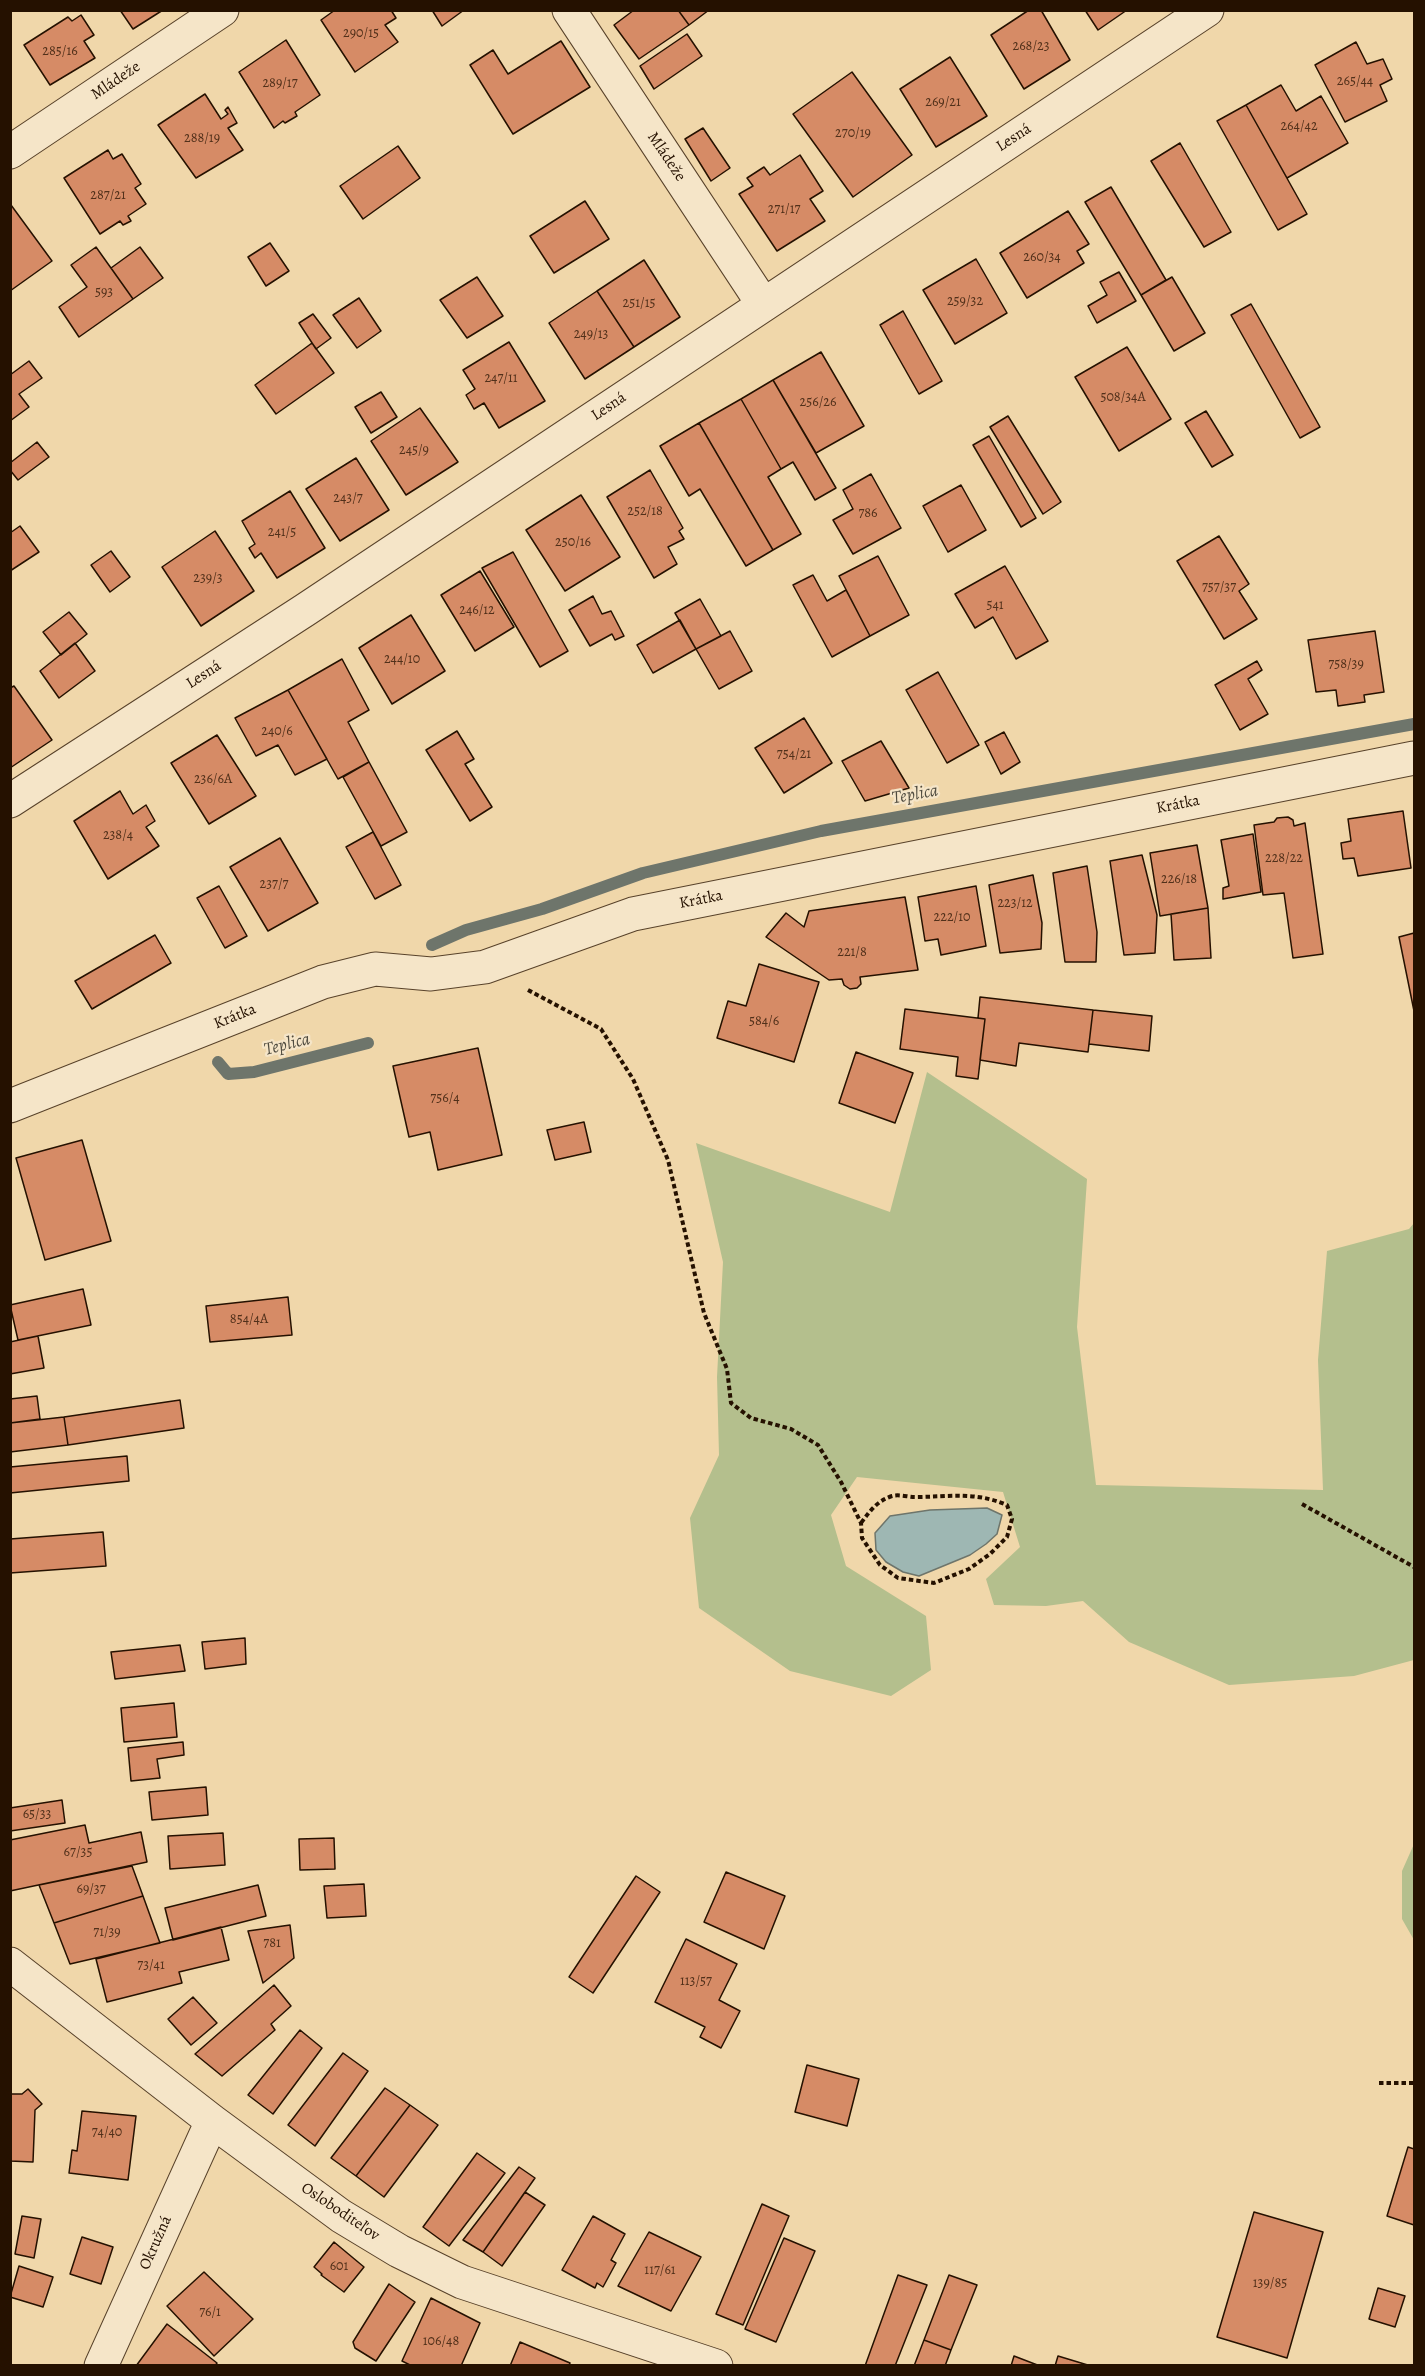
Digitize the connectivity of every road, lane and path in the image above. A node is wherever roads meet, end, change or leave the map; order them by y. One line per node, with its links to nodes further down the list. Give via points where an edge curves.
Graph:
1 (222, 10): 4 (street, Mládeže)
2 (568, 10): 5 (street, Mládeže)
3 (1207, 10): 5 (street, Lesná)
4 (10, 152)
5 (763, 304): 7 (street, Lesná, via 305,610)
6 (1414, 758): 8 (street, Krátka, via 633,914)
7 (10, 801)
8 (485, 967): 9 (street, Krátka, via 431,974 375,969 323,982); 11 (path, via 601,1029 633,1079 668,1160 704,1313 728,1369 731,1403 751,1418 791,1429 818,1445)
9 (10, 1107)
10 (1302, 1504): 12 (path)
11 (861, 1523): 11 (path, via 862,1538 880,1565 898,1578 934,1583 969,1569 990,1554 1007,1537 1011,1519 1007,1505 991,1498 965,1494 894,1495 875,1504)
12 (1414, 1567)
13 (16, 1971): 16 (street, Osloboditeľov)
14 (1379, 2082): 15 (path)
15 (1414, 2083)
16 (212, 2121): 17 (street, Okružná); 18 (street, Osloboditeľov, via 341,2216 462,2282)
17 (101, 2366)
18 (716, 2366)

